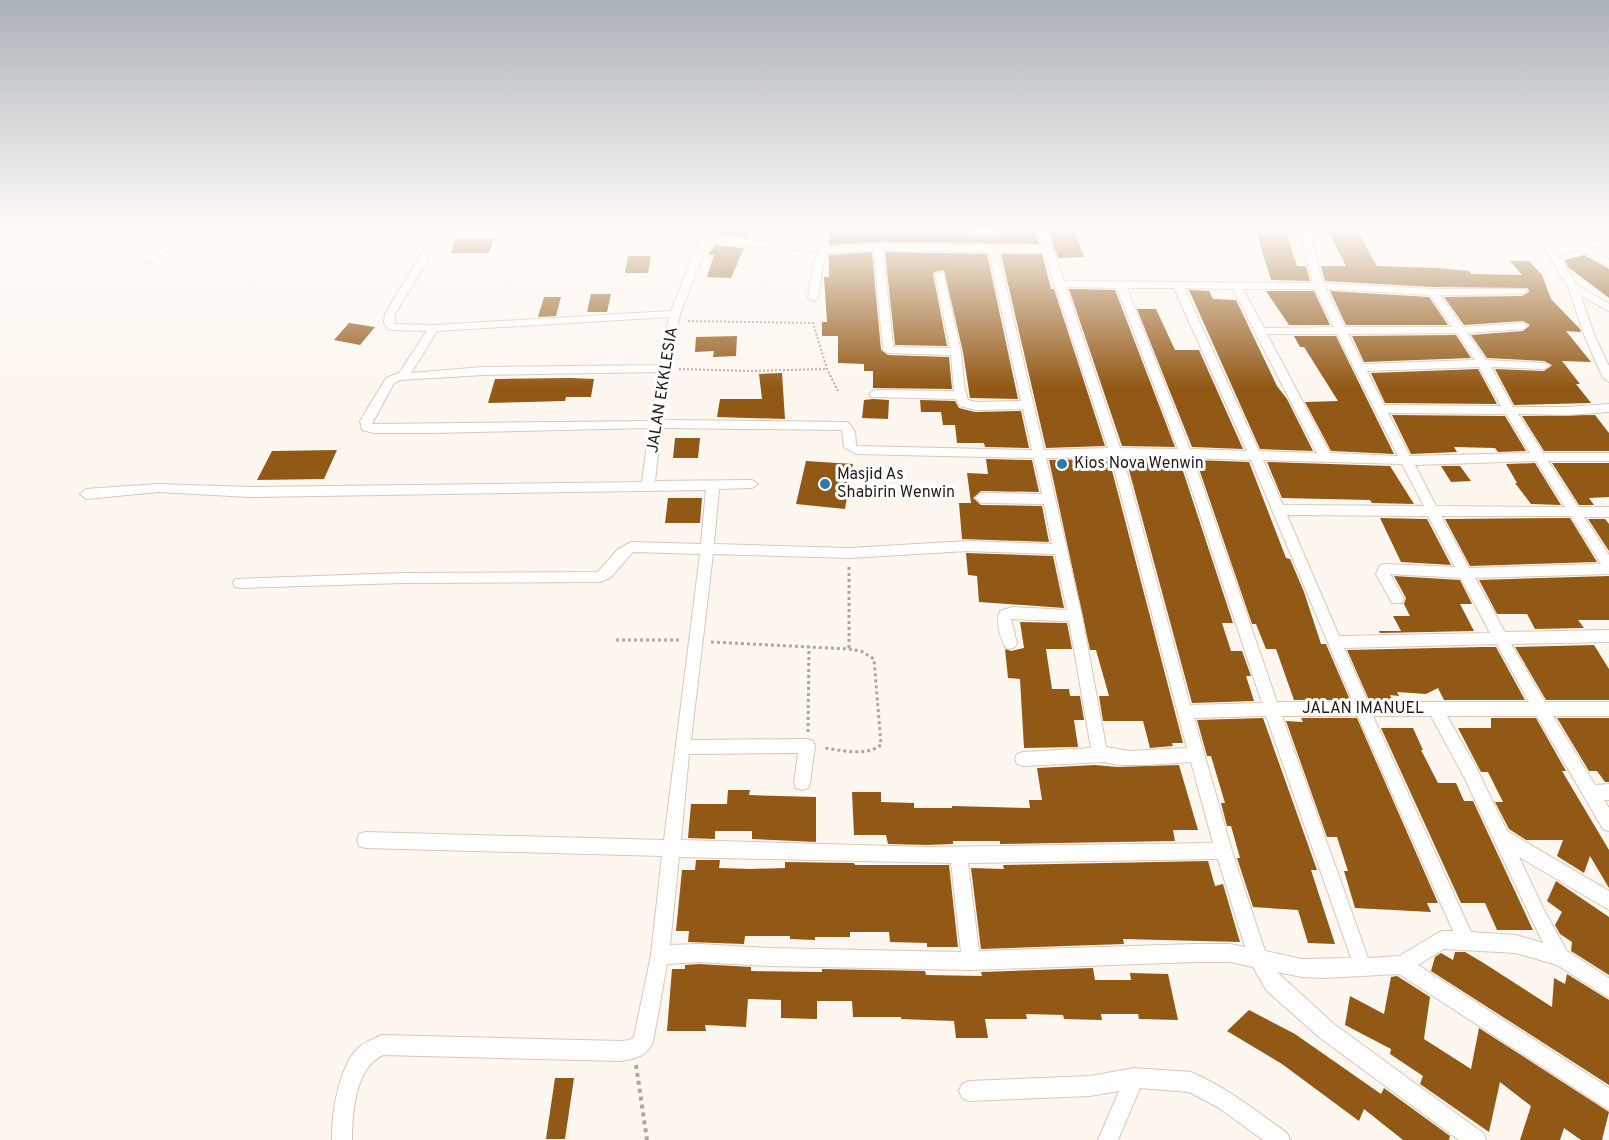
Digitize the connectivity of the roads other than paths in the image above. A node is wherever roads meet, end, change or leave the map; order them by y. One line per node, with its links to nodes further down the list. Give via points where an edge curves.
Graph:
1 (409, 281): 21 (street, via 390,314 389,323 396,329)
2 (688, 281): 19 (street, JALAN EKKLESIA)
3 (815, 281): 17 (street)
4 (881, 281): 25 (street, via 888,350)
5 (941, 281): 25 (street)
6 (1000, 281): 34 (street)
7 (1318, 281): 13 (street)
8 (1569, 281): 14 (street)
9 (1060, 284): 11 (street); 39 (street)
10 (1178, 284): 11 (street); 12 (street); 42 (street)
11 (1120, 285): 40 (street)
12 (1236, 285): 13 (street); 23 (street)
13 (1319, 286): 16 (street); 24 (street)
14 (1573, 287): 18 (street); 31 (street)
15 (1522, 291): 16 (street)
16 (1433, 292): 22 (street)
17 (813, 298)
18 (1609, 309)
19 (675, 317): 21 (street); 28 (street, JALAN EKKLESIA)
20 (1523, 326): 22 (street)
21 (434, 328): 30 (street)
22 (1460, 330): 24 (street); 26 (street)
23 (1261, 331): 24 (street); 44 (street)
24 (1343, 331): 29 (street)
25 (956, 352): 33 (street)
26 (1483, 363): 27 (street); 29 (street); 37 (street)
27 (1544, 366)
28 (665, 368): 30 (street); 38 (street, JALAN EKKLESIA)
29 (1359, 368): 36 (street)
30 (403, 376): 38 (street, via 390,381 366,427 535,429)
31 (1609, 378)
32 (875, 394): 33 (street)
33 (960, 395): 34 (street, via 964,403 976,406)
34 (1029, 405): 41 (street)
35 (1609, 408): 37 (street)
36 (1380, 409): 37 (street); 46 (street)
37 (1509, 410): 43 (street)
38 (655, 425): 41 (street, via 845,426 850,447 856,450); 48 (street, JALAN EKKLESIA)
39 (1116, 453): 40 (street); 41 (street); 73 (street)
40 (1184, 453): 42 (street); 68 (street)
41 (1039, 454): 52 (street)
42 (1256, 455): 44 (street); 53 (street)
43 (1540, 456): 45 (street); 46 (street); 54 (street)
44 (1326, 458): 46 (street)
45 (1609, 458)
46 (1406, 460): 56 (street)
47 (752, 484): 49 (street)
48 (648, 485): 49 (street); 50 (street, via 250,492 158,488)
49 (713, 485): 58 (street)
50 (86, 494)
51 (981, 498): 52 (street)
52 (1050, 499): 57 (street)
53 (1280, 510): 56 (street); 66 (street)
54 (1574, 512): 55 (street); 56 (street); 59 (street)
55 (1609, 512)
56 (1432, 513): 60 (street)
57 (1061, 549): 58 (street, via 967,546 849,553); 63 (street)
58 (709, 550): 61 (street, via 631,547 601,577); 74 (street)
59 (1609, 567): 60 (street)
60 (1465, 573): 62 (street, via 1385,569 1383,574); 65 (street)
61 (240, 583)
62 (1397, 599)
63 (1076, 616): 67 (street, via 1005,615); 76 (street, via 1099,751)
64 (1609, 636): 65 (street)
65 (1498, 637): 66 (street); 72 (street)
66 (1334, 642): 69 (street)
67 (1010, 643)
68 (1272, 709): 69 (street, JALAN IMANUEL); 73 (street, JALAN IMANUEL); 94 (street)
69 (1362, 709): 70 (street, JALAN IMANUEL); 88 (street)
70 (1435, 709): 72 (street, JALAN IMANUEL); 82 (street)
71 (1609, 709): 72 (street, JALAN IMANUEL)
72 (1541, 711): 80 (street)
73 (1185, 712): 75 (street)
74 (682, 747): 78 (street, via 807,746); 84 (street)
75 (1197, 754): 76 (street, via 1125,758); 85 (street)
76 (1103, 755): 77 (street)
77 (1023, 759)
78 (802, 783)
79 (1609, 792): 80 (street)
80 (1590, 793): 81 (street)
81 (1609, 823)
82 (1503, 838): 87 (street); 90 (street)
83 (365, 840): 84 (street)
84 (670, 848): 86 (street); 89 (street)
85 (1224, 851): 86 (street); 91 (street)
86 (958, 854): 92 (street)
87 (1609, 901)
88 (1466, 940): 90 (street, via 1516,944); 93 (street, via 1442,940)
89 (660, 955): 92 (street); 100 (street, via 645,1035 634,1049 382,1046 367,1052 357,1066 344,1111)
90 (1561, 957): 95 (street)
91 (1257, 958): 92 (street, via 1195,952); 94 (street, via 1302,968); 102 (street, via 1273,984 1327,1031)
92 (971, 961)
93 (1401, 965): 94 (street); 98 (street)
94 (1362, 966)
95 (1609, 989)
96 (1134, 1078): 97 (street, via 1090,1086); 99 (street, via 1191,1082 1226,1101); 101 (street)
97 (969, 1091)
98 (1609, 1100)
99 (1273, 1138)
100 (342, 1140)
101 (1108, 1140)
102 (1476, 1140)

